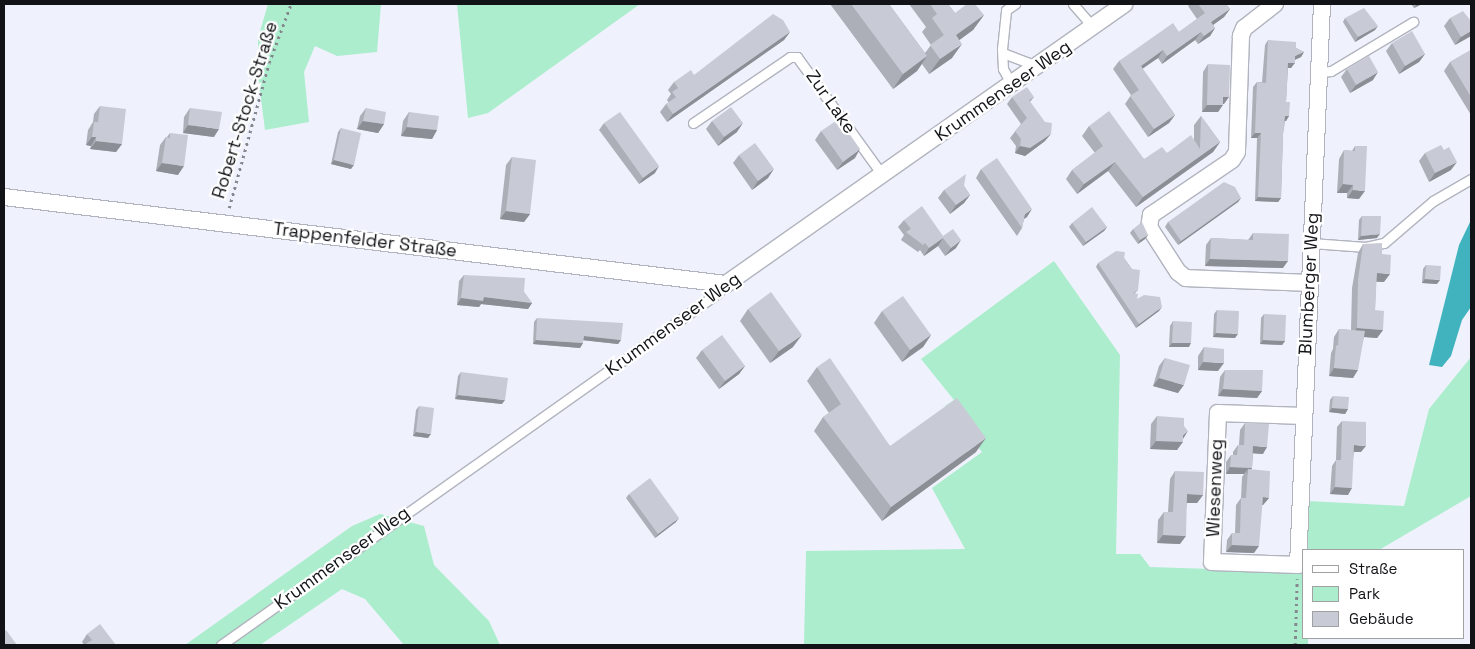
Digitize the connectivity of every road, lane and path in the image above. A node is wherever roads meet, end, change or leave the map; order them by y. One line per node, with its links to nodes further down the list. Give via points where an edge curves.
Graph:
1 (291, 4): 17 (path, Robert-Stock-Straße, via 269,63)
2 (1015, 4): 9 (lane, via 1006,10)
3 (1073, 4): 8 (lane)
4 (1125, 4): 8 (street, Krummenseer Weg)
5 (1276, 4): 19 (street, via 1244,28 1241,36 1237,152 1232,160 1151,215 1149,227 1178,272 1186,278)
6 (1322, 4): 11 (street, Blumberger Weg)
7 (1413, 22): 11 (lane, via 1330,71)
8 (1093, 27): 10 (street, Krummenseer Weg)
9 (1003, 53): 10 (lane); 12 (lane, via 1003,69)
10 (1037, 66): 12 (street, Krummenseer Weg)
11 (1320, 72): 18 (street, Blumberger Weg)
12 (1012, 85): 14 (street, Krummenseer Weg)
13 (693, 123): 14 (lane, Zur Lake, via 790,57 797,57)
14 (883, 176): 20 (street, Krummenseer Weg)
15 (1471, 179): 18 (lane, via 1433,201 1384,243 1366,247)
16 (4, 196): 17 (street, Trappenfelder Straße)
17 (225, 223): 20 (street, Trappenfelder Straße)
18 (1310, 243): 19 (street, Blumberger Weg)
19 (1309, 283): 21 (street, Blumberger Weg)
20 (726, 284): 23 (lane, Krummenseer Weg)
21 (1303, 416): 22 (street, Blumberger Weg); 22 (street, Wiesenweg, via 1218,413 1212,562)
22 (1298, 565): 24 (path)
23 (221, 645)
24 (1295, 645)

